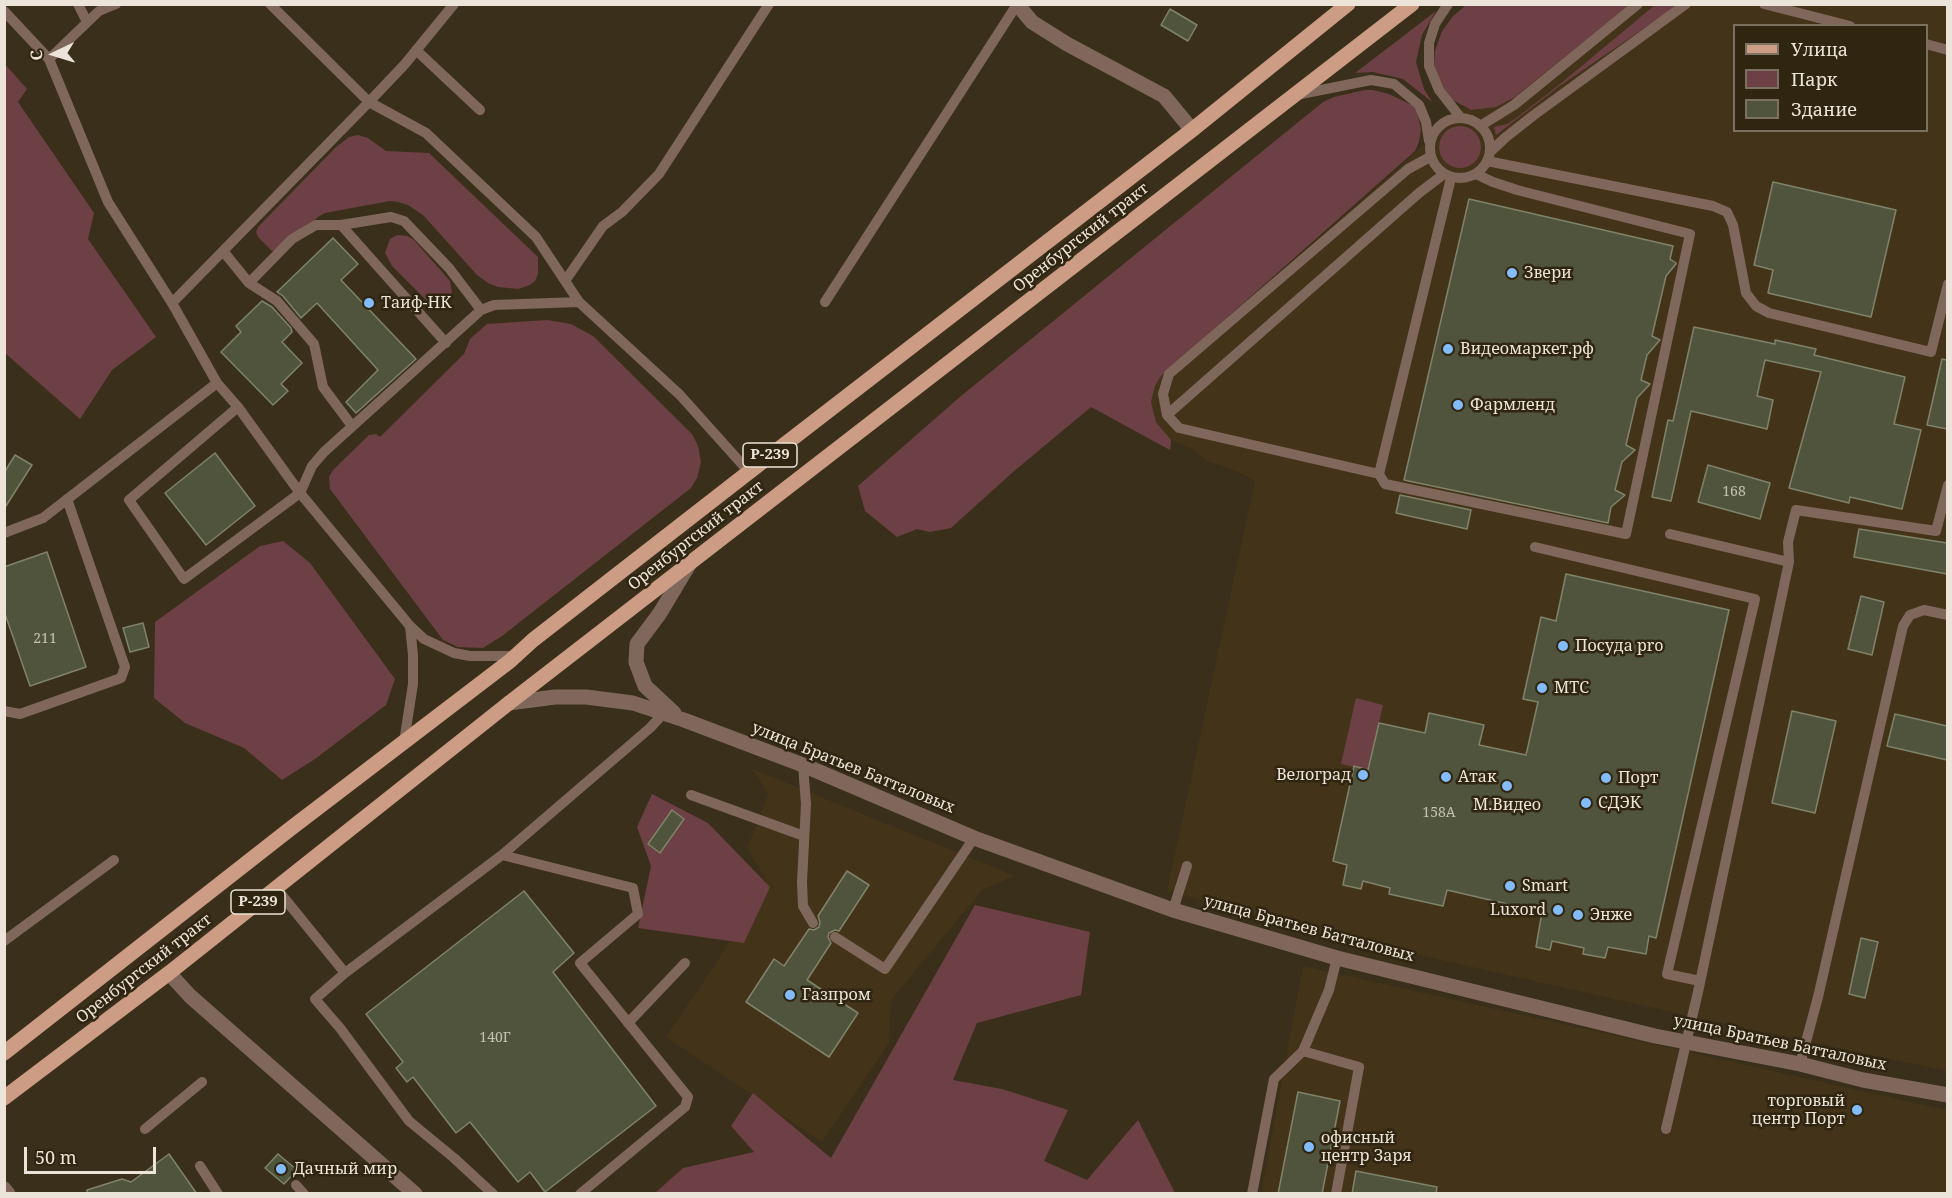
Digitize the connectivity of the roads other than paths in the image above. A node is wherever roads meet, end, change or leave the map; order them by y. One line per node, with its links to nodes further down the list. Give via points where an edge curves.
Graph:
1 (78, 4): 14 (lane)
2 (116, 4): 14 (lane, via 99,11)
3 (270, 4): 21 (lane)
4 (454, 4): 17 (lane)
5 (769, 4): 33 (lane, via 659,174 603,226)
6 (1347, 4): 25 (main road, Оренбургский тракт / Р-239)
7 (1412, 4): 20 (main road, Оренбургский тракт / Р-239)
8 (1448, 4): 23 (lane, via 1429,43 1430,66 1439,90)
9 (1638, 4): 24 (lane, via 1514,105)
10 (1686, 4): 28 (lane, via 1534,115 1506,137)
11 (1764, 4): 15 (lane)
12 (1016, 5): 25 (street, via 1032,22 1067,44 1164,96); 37 (lane)
13 (4, 11): 19 (lane)
14 (87, 22): 19 (lane)
15 (1842, 24)
16 (1928, 45): 18 (lane)
17 (416, 50): 21 (lane); 22 (lane)
18 (1947, 50)
19 (49, 59): 38 (lane, via 108,202)
20 (1296, 95): 26 (lane, via 1371,80 1394,84 1419,105); 54 (main road, Оренбургский тракт / Р-239)
21 (369, 102): 32 (lane); 33 (lane, via 426,133 536,237)
22 (480, 110)
23 (1461, 118): 24 (lane); 26 (lane, via 1443,123 1435,130)
24 (1480, 126): 28 (lane, via 1490,143)
25 (1192, 130): 45 (main road, Оренбургский тракт / Р-239)
26 (1430, 144): 27 (lane)
27 (1430, 157): 30 (lane, via 1438,170); 43 (lane, via 1408,170 1169,374 1163,394)
28 (1489, 157): 29 (lane); 35 (lane, via 1727,212 1746,293 1756,306 1769,312 1931,352)
29 (1476, 174): 30 (lane); 46 (lane, via 1517,190 1690,234 1626,534 1384,484)
30 (1448, 176): 43 (lane, via 1419,193); 46 (lane)
31 (341, 225): 34 (lane, via 316,225 292,238); 39 (lane, via 391,217 404,221 449,268); 40 (lane)
32 (223, 251): 34 (lane); 38 (lane)
33 (565, 281): 36 (lane)
34 (249, 283): 44 (lane, via 278,301 314,344 323,387)
35 (1947, 284)
36 (579, 302): 39 (lane, via 494,305); 45 (lane, via 680,395)
37 (825, 302)
38 (172, 303): 41 (lane)
39 (481, 310): 40 (lane)
40 (446, 343): 44 (lane)
41 (217, 383): 42 (lane); 49 (lane)
42 (238, 406): 48 (lane); 48 (lane, via 129,500 184,579)
43 (1167, 415): 46 (lane, via 1179,428)
44 (352, 426): 48 (lane, via 312,466)
45 (749, 472): 57 (main road, Оренбургский тракт / Р-239)
46 (1379, 474)
47 (1947, 485): 53 (lane, via 1936,531 1796,510 1788,543)
48 (300, 493): 56 (lane)
49 (67, 499): 50 (lane, via 43,518); 59 (lane, via 125,667 121,678 20,714)
50 (4, 533)
51 (1670, 534): 53 (lane)
52 (1536, 547): 79 (lane, via 1755,599 1667,974)
53 (1789, 562): 79 (lane)
54 (690, 563): 58 (main road, Оренбургский тракт / Р-239); 61 (street, улица Братьев Батталовых, via 637,644 636,662 645,686)
55 (1947, 615): 84 (lane, via 1924,610 1910,615 1903,626)
56 (410, 626): 57 (lane, via 424,639 454,653); 62 (lane, via 413,684)
57 (516, 656): 62 (main road, Оренбургский тракт / Р-239)
58 (509, 703): 60 (street, улица Братьев Батталовых, via 586,697 633,703); 70 (main road, Оренбургский тракт / Р-239)
59 (4, 711)
60 (664, 713): 61 (street, улица Братьев Батталовых); 67 (lane)
61 (684, 720): 63 (street, улица Братьев Батталовых)
62 (404, 742): 83 (main road, Оренбургский тракт / Р-239)
63 (802, 765): 65 (lane); 66 (street, улица Братьев Батталовых)
64 (691, 795): 65 (lane)
65 (804, 836): 72 (lane, via 803,906)
66 (974, 838): 71 (street, улица Братьев Батталовых); 73 (lane, via 885,969)
67 (502, 855): 78 (lane); 80 (lane, via 633,888 638,914 580,963)
68 (114, 860): 74 (lane)
69 (1187, 866): 71 (lane)
70 (276, 888): 77 (main road, Оренбургский тракт / Р-239); 78 (lane)
71 (1173, 910): 75 (street, улица Братьев Батталовых)
72 (813, 923)
73 (835, 937)
74 (4, 941)
75 (1337, 958): 81 (street, улица Братьев Батталовых); 82 (lane, via 1329,990)
76 (685, 963): 80 (lane)
77 (169, 973): 87 (main road, Оренбургский тракт / Р-239); 96 (street, via 190,996)
78 (345, 973): 97 (lane, via 315,999 409,1121)
79 (1700, 981): 81 (lane)
80 (628, 1023): 98 (lane, via 688,1097 685,1107)
81 (1687, 1043): 84 (street, улица Братьев Батталовых); 89 (lane)
82 (1303, 1051): 99 (lane, via 1274,1079); 100 (lane, via 1359,1067)
83 (4, 1053)
84 (1800, 1064): 86 (street, улица Братьев Батталовых)
85 (202, 1082): 88 (lane)
86 (1947, 1095)
87 (4, 1098)
88 (145, 1129)
89 (1666, 1129)
90 (200, 1166): 94 (lane)
91 (296, 1185): 95 (lane)
92 (4, 1189): 93 (street)
93 (8, 1194)
94 (218, 1194)
95 (304, 1194)
96 (415, 1194)
97 (493, 1194)
98 (579, 1194)
99 (1252, 1194)
100 (1336, 1194)

